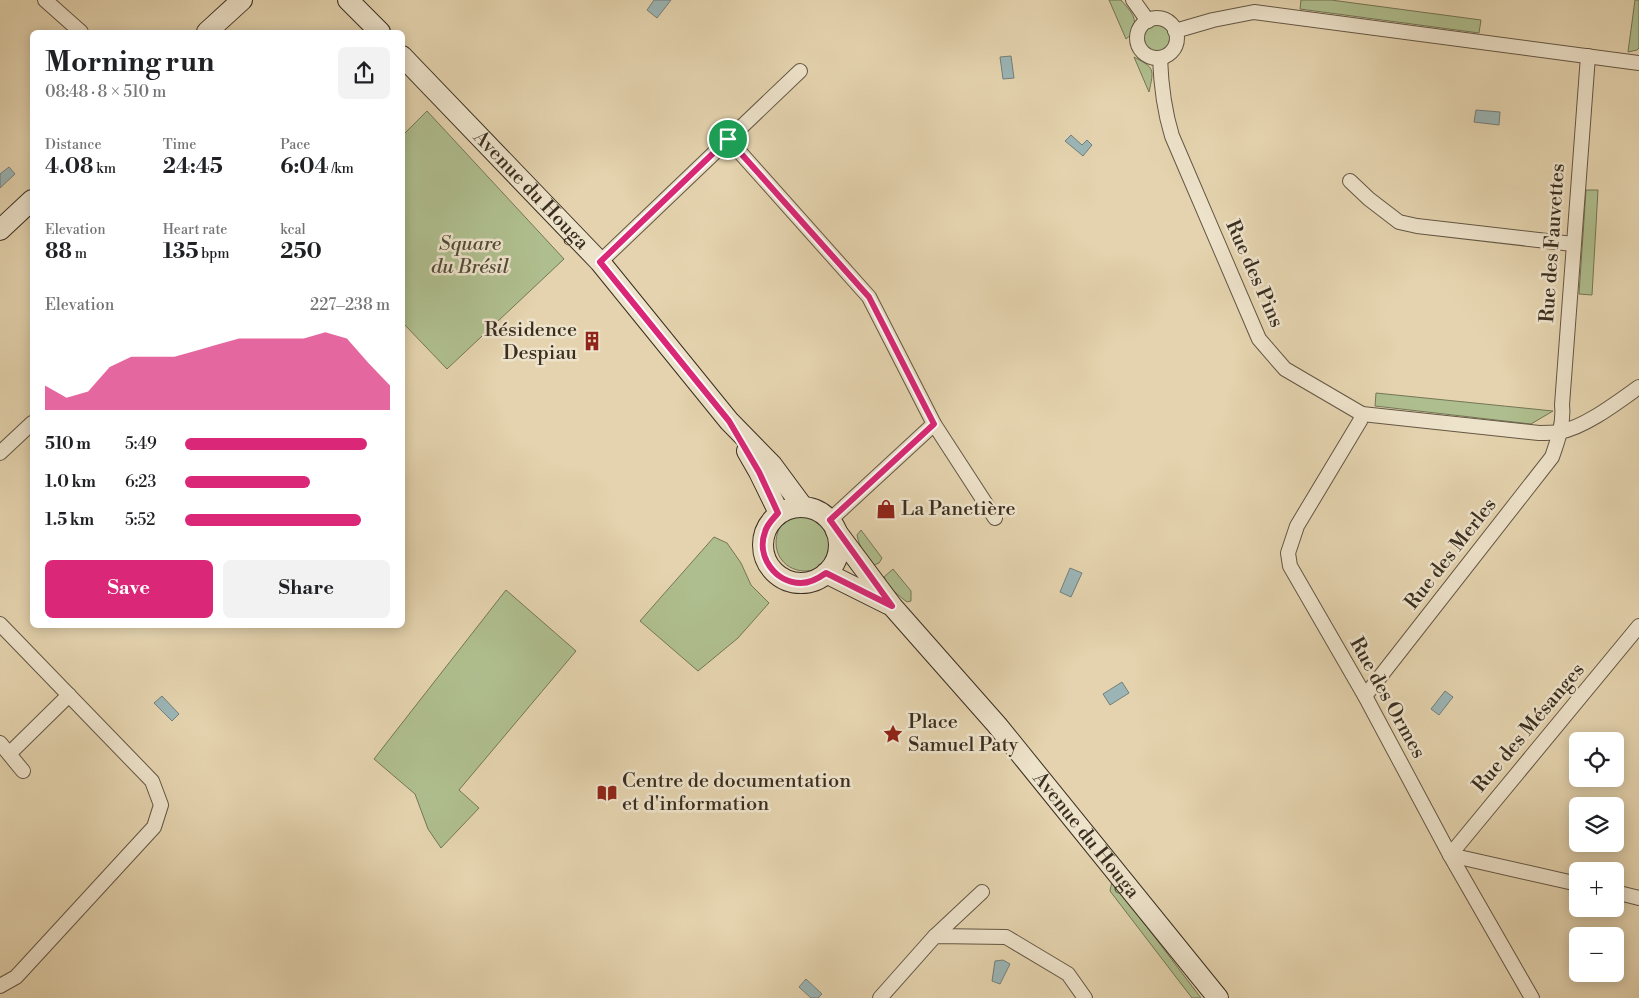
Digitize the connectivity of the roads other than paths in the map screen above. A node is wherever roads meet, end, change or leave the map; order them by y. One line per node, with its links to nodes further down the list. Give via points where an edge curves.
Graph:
1 (45, 0): 6 (street)
2 (242, 0): 7 (main road)
3 (348, 0): 8 (main road)
4 (1133, 0): 5 (street)
5 (1148, 20): 9 (street, via 1167,21); 11 (street, via 1140,29 1139,47 1148,56)
6 (79, 30)
7 (209, 30)
8 (378, 30)
9 (1176, 31): 10 (street, via 1254,12); 11 (street, via 1174,48)
10 (1588, 56): 13 (street); 19 (street, Rue des Fauvettes)
11 (1160, 58): 22 (street, Rue des Pins, via 1162,96 1172,136 1259,339 1285,369)
12 (405, 59): 20 (main road, Avenue du Houga)
13 (1639, 63)
14 (800, 70): 15 (street)
15 (728, 139): 20 (street); 24 (street, via 869,297)
16 (1350, 181): 19 (street, via 1399,222)
17 (30, 202): 18 (main road)
18 (0, 230)
19 (1573, 244): 26 (street, Rue des Fauvettes, via 1562,405 1564,418)
20 (600, 262): 23 (main road, Avenue du Houga)
21 (1639, 387): 26 (street, Rue des Pins, via 1600,413)
22 (1362, 414): 26 (street, Rue des Pins, via 1539,433); 37 (street, Rue des Ormes, via 1297,526 1288,553 1290,566)
23 (729, 421): 28 (main road, via 772,465); 29 (main road, via 759,472)
24 (934, 424): 30 (street); 31 (street)
25 (30, 425): 27 (street)
26 (1560, 432): 37 (street, Rue des Merles, via 1552,457)
27 (0, 453)
28 (803, 506): 29 (main road); 31 (main road, via 822,513)
29 (778, 513): 32 (main road, via 771,520 762,545 770,567 789,581 802,583)
30 (995, 518)
31 (833, 525): 32 (main road, via 839,551); 33 (main road, Avenue du Houga)
32 (826, 573): 33 (main road, Avenue du Houga)
33 (892, 606): 49 (main road, Avenue du Houga, via 997,725)
34 (0, 624): 36 (street)
35 (1639, 626): 40 (street, Rue des Mésanges)
36 (69, 695): 38 (street); 46 (street, via 152,781 161,805 154,827 16,977)
37 (1364, 696): 40 (street, Rue des Ormes)
38 (5, 748): 39 (street)
39 (23, 771)
40 (1450, 855): 41 (street); 50 (street, Rue des Ormes)
41 (1569, 882)
42 (982, 892): 45 (street)
43 (1624, 894): 44 (street)
44 (1639, 898)
45 (935, 936): 47 (street); 48 (street, via 1006,937 1068,974)
46 (0, 986)
47 (880, 998)
48 (1085, 998)
49 (1218, 998)
50 (1532, 998)

